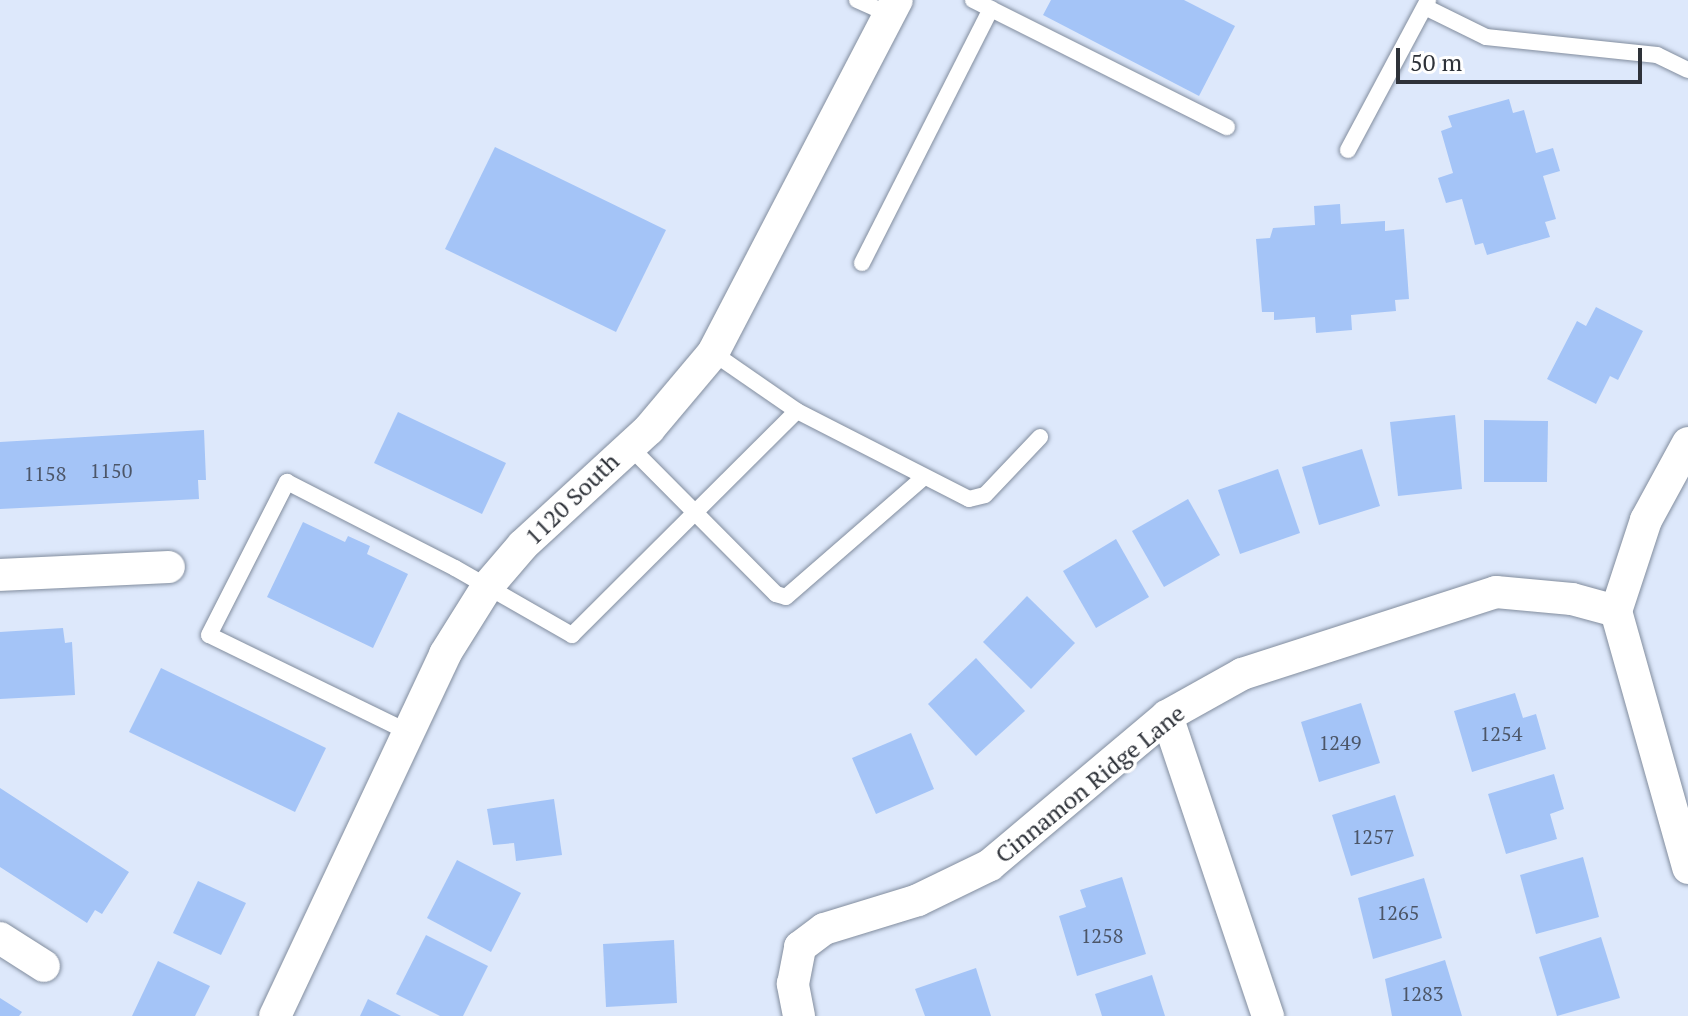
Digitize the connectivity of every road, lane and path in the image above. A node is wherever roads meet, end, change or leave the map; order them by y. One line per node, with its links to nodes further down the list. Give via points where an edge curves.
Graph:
1 (857, 0): 4 (lane)
2 (973, 0): 5 (lane)
3 (1426, 4): 6 (lane, via 1486,37 1657,55); 8 (lane)
4 (894, 7): 10 (street, 1120 South)
5 (991, 9): 7 (lane); 9 (lane)
6 (1688, 70)
7 (1227, 127)
8 (1348, 150)
9 (862, 263)
10 (713, 353): 11 (lane); 14 (street, 1120 South, via 680,396)
11 (797, 411): 15 (lane); 16 (lane)
12 (1040, 437): 15 (lane, via 979,499)
13 (1688, 443): 20 (street, via 1646,520)
14 (628, 445): 16 (lane); 19 (street, 1120 South, via 523,545)
15 (924, 477): 16 (lane, via 795,595 786,597 776,594)
16 (696, 513): 19 (lane, via 572,635)
17 (169, 567): 18 (street)
18 (0, 575)
19 (487, 587): 22 (street, 1120 South, via 445,654); 22 (lane, via 287,482 209,635)
20 (1616, 611): 21 (street, Cinnamon Ridge Lane, via 1572,599 1496,592 1242,674); 23 (street)
21 (1167, 716): 27 (street, Cinnamon Ridge Lane, via 990,865 918,900 824,929 800,947 793,984); 28 (street)
22 (408, 732): 26 (street, 1120 South)
23 (1688, 868)
24 (0, 938): 25 (street)
25 (44, 966)
26 (275, 1016)
27 (799, 1016)
28 (1268, 1016)

